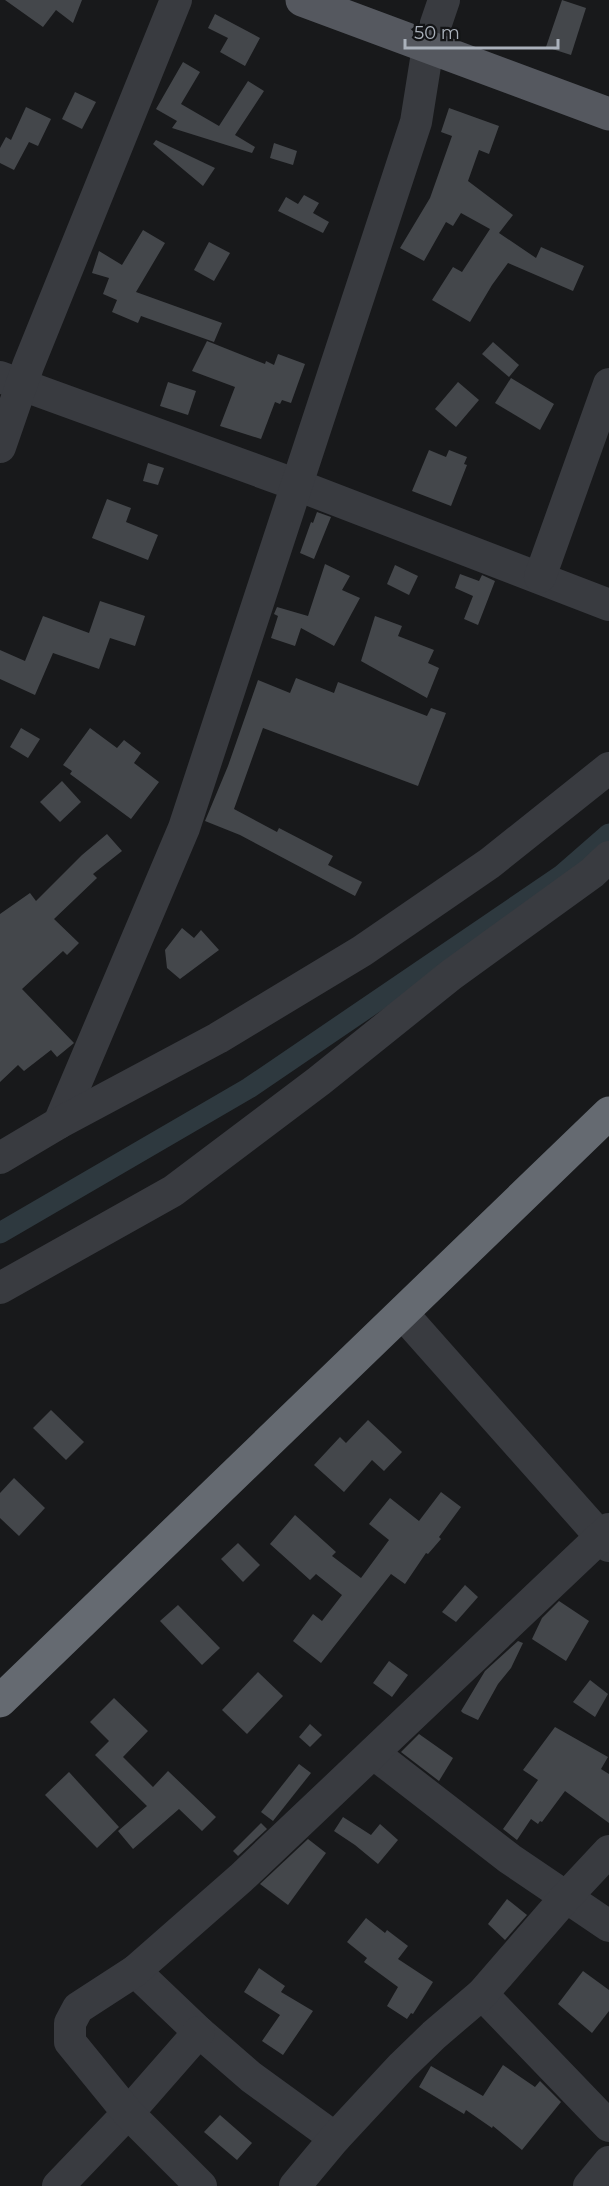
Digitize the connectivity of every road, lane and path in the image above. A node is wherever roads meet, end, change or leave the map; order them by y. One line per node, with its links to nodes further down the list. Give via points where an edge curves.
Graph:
1 (176, 0): 6 (street)
2 (302, 0): 4 (main road)
3 (444, 0): 4 (street)
4 (428, 47): 5 (main road); 9 (street, via 416,122)
5 (609, 114)
6 (11, 381): 8 (street); 9 (street)
7 (609, 384): 10 (street)
8 (0, 447)
9 (297, 485): 10 (street); 15 (street, via 184,828)
10 (540, 578): 11 (street)
11 (609, 605)
12 (609, 768): 15 (street, via 490,863 362,951 218,1038)
13 (609, 857): 17 (street, via 173,1191)
14 (609, 1113): 18 (highway)
15 (59, 1123): 16 (street)
16 (0, 1158)
17 (0, 1288)
18 (402, 1313): 19 (street); 20 (highway)
19 (607, 1538): 21 (street)
20 (0, 1701)
21 (373, 1753): 23 (street, via 510,1859); 25 (street, via 241,1878)
22 (609, 1851): 23 (street)
23 (566, 1897): 24 (street); 26 (street)
24 (609, 1926)
25 (135, 1971): 27 (street); 28 (street, via 78,2008 70,2023 70,2042)
26 (482, 1994): 29 (street); 30 (street, via 402,2066)
27 (199, 2032): 28 (street); 30 (street, via 251,2077)
28 (128, 2113): 32 (street); 33 (street)
29 (609, 2126)
30 (335, 2138): 34 (street)
31 (609, 2162): 35 (street)
32 (58, 2186)
33 (201, 2186)
34 (294, 2186)
35 (589, 2186)

